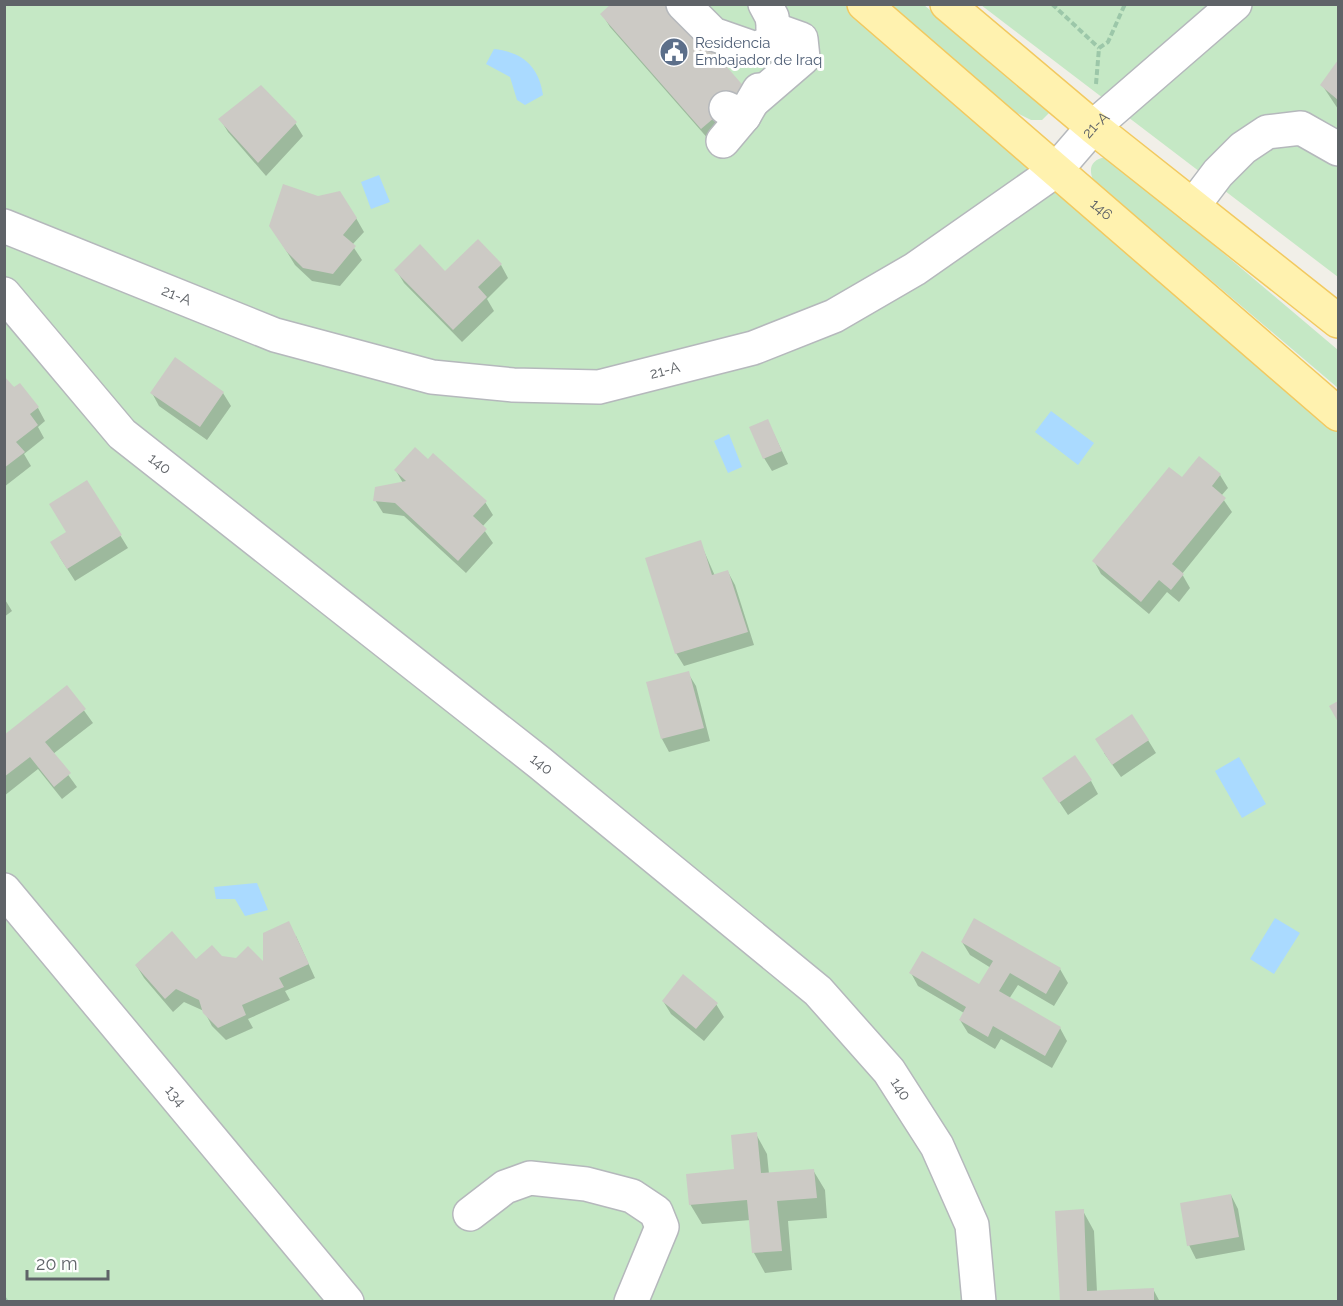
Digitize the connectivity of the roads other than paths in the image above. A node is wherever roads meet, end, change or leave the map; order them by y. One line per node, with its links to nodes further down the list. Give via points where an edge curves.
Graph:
1 (683, 4): 5 (street, via 713,34 756,49)
2 (864, 4): 9 (main road, 146)
3 (947, 4): 6 (main road)
4 (1235, 4): 6 (street, 21-A)
5 (767, 27): 7 (street, via 772,67 741,108)
6 (1093, 127): 9 (street, 21-A); 10 (main road)
7 (723, 141)
8 (1338, 149): 10 (street, via 1301,128 1266,132 1218,173)
9 (1055, 171): 11 (street, 21-A, via 915,268 834,316 753,348 599,387 513,385 432,377 275,335); 14 (main road, 146)
10 (1193, 206): 13 (main road)
11 (4, 226)
12 (4, 294): 19 (street, 140, via 122,434 540,763 818,991 889,1071 937,1146 972,1225)
13 (1338, 320)
14 (1338, 414)
15 (4, 890): 17 (street, 134)
16 (470, 1214): 18 (street, via 505,1187 530,1178 586,1184 632,1196 656,1212 662,1227)
17 (347, 1302)
18 (631, 1302)
19 (980, 1302)

